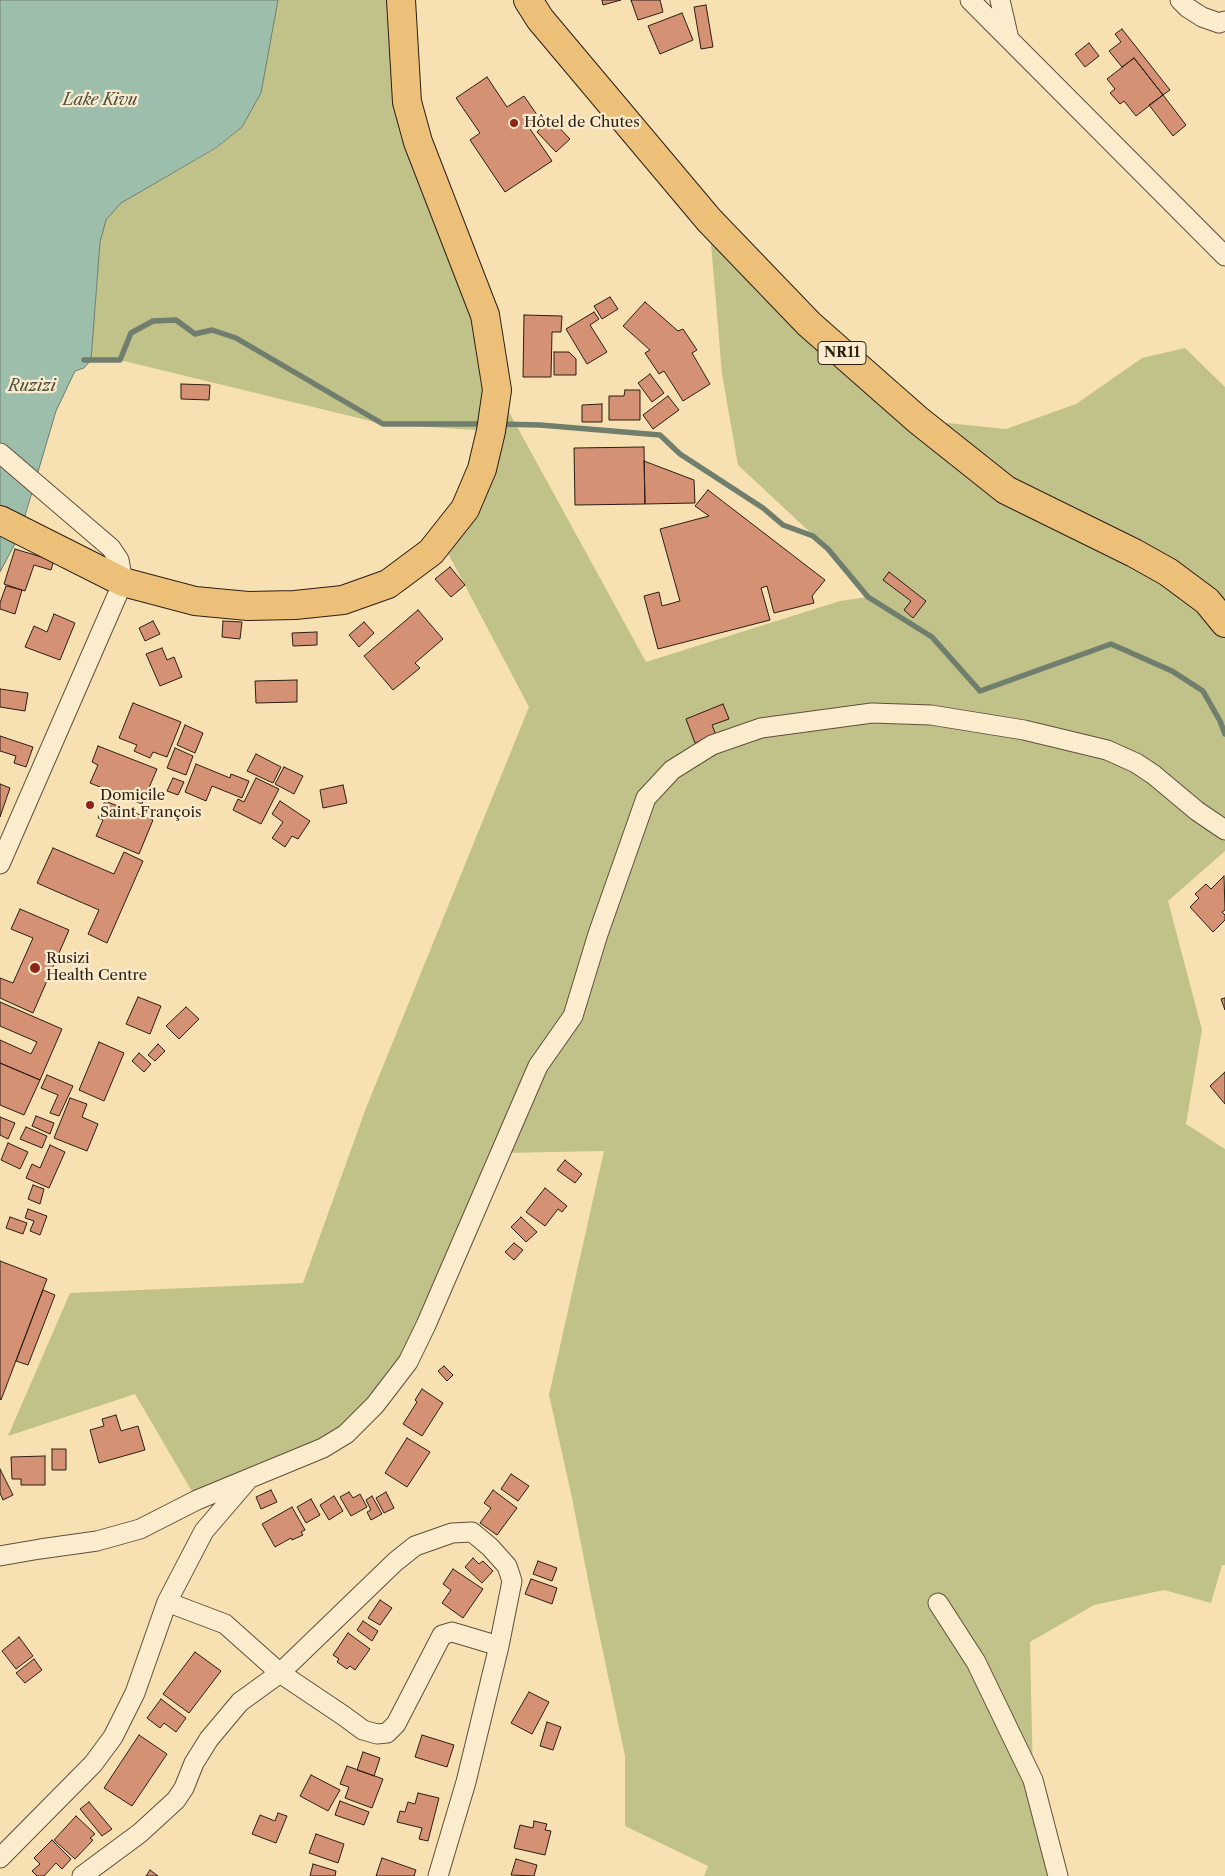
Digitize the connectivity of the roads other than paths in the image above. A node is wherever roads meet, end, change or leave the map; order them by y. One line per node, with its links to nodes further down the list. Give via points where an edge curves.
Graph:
1 (401, 0): 11 (main road, via 406,102 418,142 485,315 497,390 482,469 465,509 431,552 388,584 343,600 248,606 195,601)
2 (528, 0): 12 (main road, NR11, via 540,19 709,220 809,324 918,420 1006,490 1168,572 1207,601)
3 (970, 0): 7 (street)
4 (1000, 0): 7 (street)
5 (1180, 0): 6 (street, via 1202,16)
6 (1225, 21)
7 (1009, 41): 8 (street)
8 (1225, 256)
9 (0, 453): 11 (street, via 111,548 119,560)
10 (0, 520): 11 (main road)
11 (123, 582): 14 (street)
12 (1225, 623)
13 (1225, 830): 15 (street, via 1154,775 1107,750 1024,730 931,716 872,713 761,728 712,745 672,770 646,798 573,1016 538,1066 408,1362 346,1434 302,1457)
14 (0, 864)
15 (250, 1478): 16 (street, via 140,1529 97,1541); 17 (street, via 204,1531)
16 (0, 1556)
17 (167, 1602): 20 (street, via 225,1624); 21 (street, via 135,1694 113,1736 93,1764)
18 (938, 1603): 24 (street, via 976,1662 1033,1780)
19 (499, 1646): 20 (street, via 452,1632 442,1635 396,1724 387,1733 364,1730); 20 (street, via 512,1581 507,1566 472,1532 452,1533 415,1546 395,1562); 23 (street, via 466,1782)
20 (280, 1673): 22 (street, via 240,1702 225,1718 194,1763 176,1800 140,1833)
21 (0, 1858)
22 (82, 1876)
23 (438, 1876)
24 (1058, 1876)

